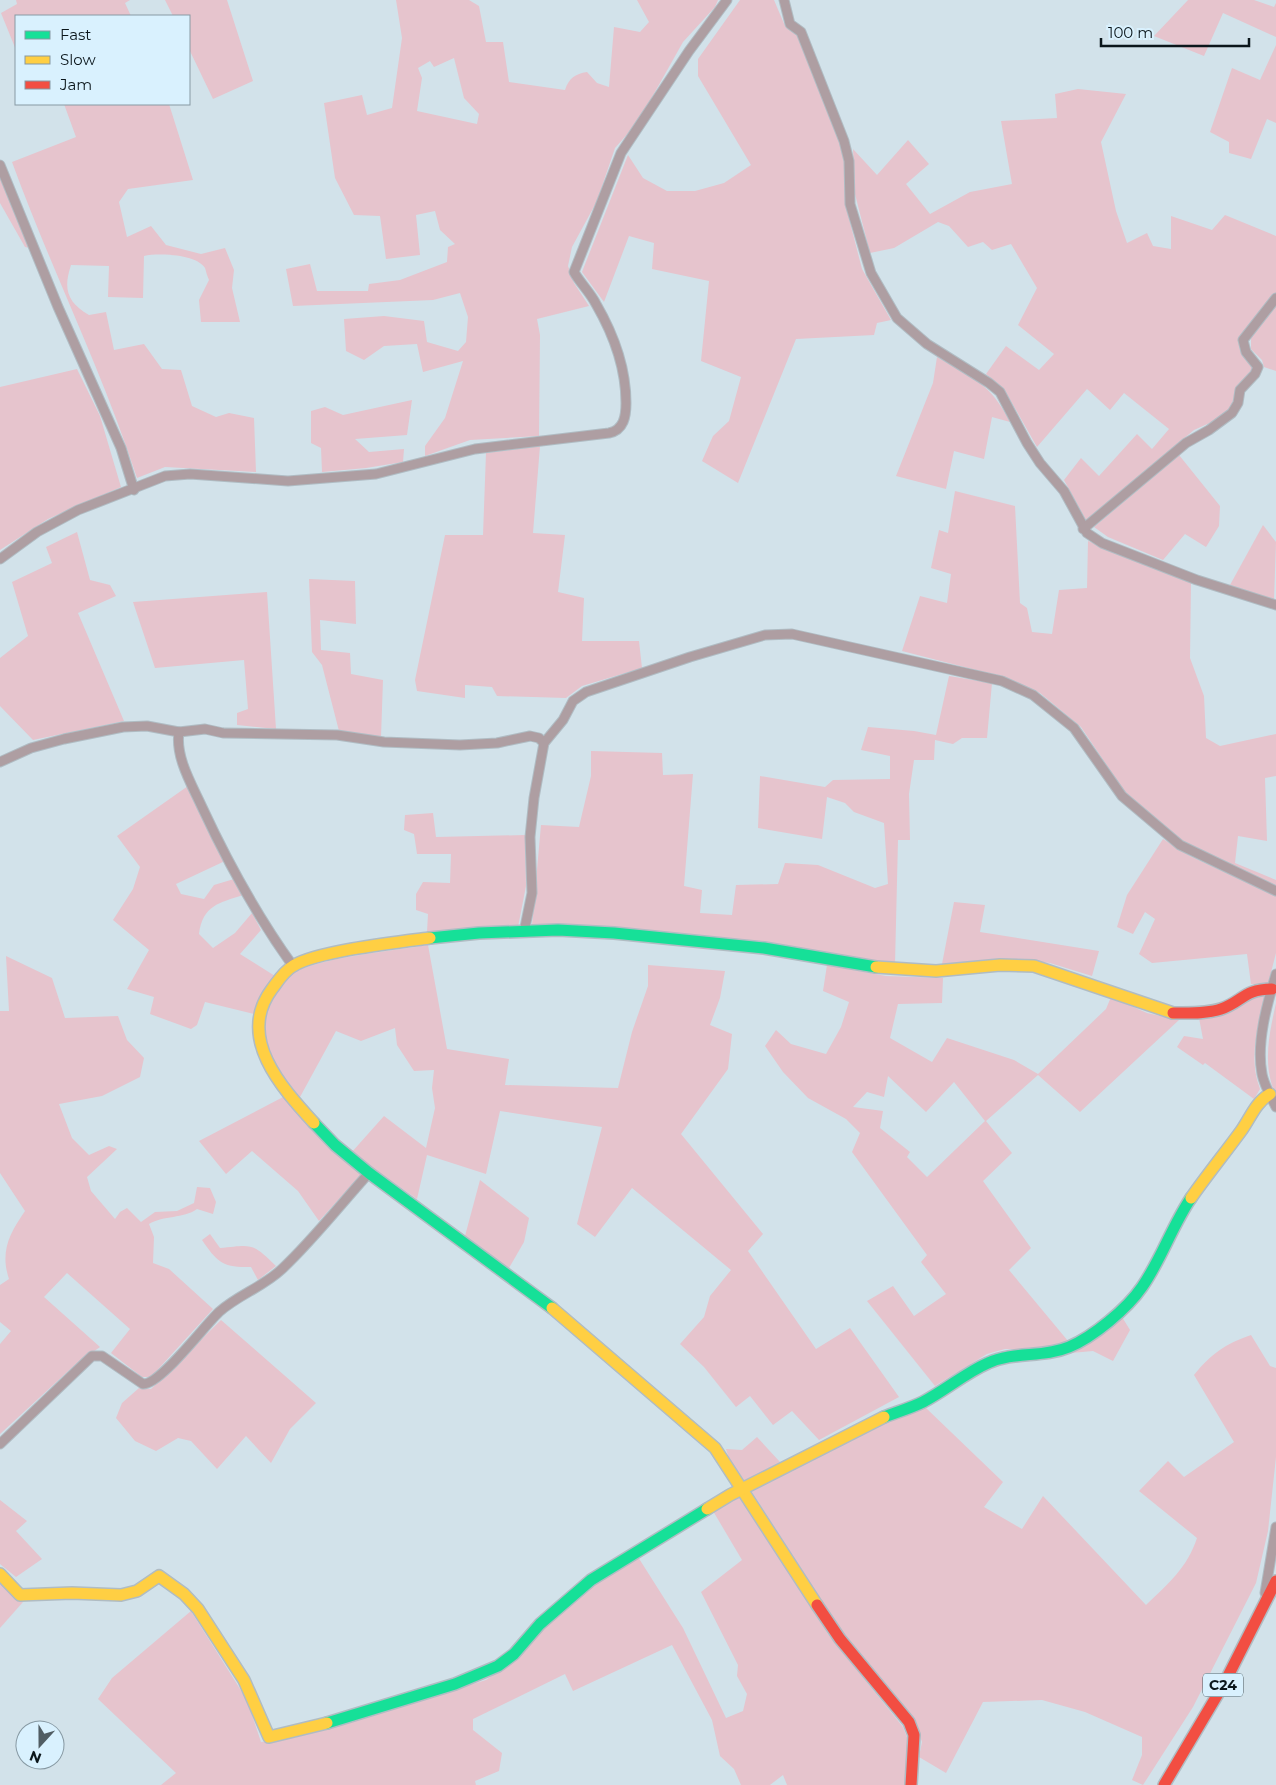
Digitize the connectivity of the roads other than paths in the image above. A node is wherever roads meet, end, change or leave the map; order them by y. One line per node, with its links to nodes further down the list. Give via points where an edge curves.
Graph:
1 (727, 0): 5 (street, via 621,154 576,263 574,272 595,302 615,341 626,379 626,412 618,430 609,434 475,449 376,474 288,481 176,474)
2 (784, 0): 6 (street, via 790,24 801,32 844,141 849,161 850,204 871,273 883,297 897,318 927,344 1000,392 1036,456 1064,491)
3 (0, 165): 5 (street, via 121,448)
4 (1276, 298): 6 (street, via 1243,340 1246,352 1258,367 1240,390 1236,408 1221,422 1186,443)
5 (134, 490): 7 (street, via 78,510 37,532)
6 (1083, 529): 8 (street, via 1102,543 1197,580)
7 (0, 559)
8 (1276, 605)
9 (179, 732): 10 (street, via 205,729 223,733 337,735 384,742 460,745 497,744 530,736); 11 (street, via 147,726 123,727 31,748); 14 (street, via 177,745 192,786 228,863 265,928)
10 (544, 743): 12 (street, via 559,726 573,701 586,692 765,635 792,634 1002,681 1033,695 1074,728 1122,796 1146,818 1180,845); 13 (street, via 534,798 530,837 532,893)
11 (0, 762)
12 (1276, 891)
13 (524, 932): 14 (street, via 398,942 320,957); 16 (street, via 614,932 764,948 906,970 1034,966 1169,1013 1196,1013 1222,1008 1245,994)
14 (293, 966): 19 (street, via 266,997 258,1021 259,1041 280,1084 336,1145)
15 (1276, 974): 16 (street)
16 (1272, 989): 17 (street, via 1261,1055 1262,1075)
17 (1270, 1094): 18 (street); 21 (street, via 1260,1100 1181,1213 1142,1287 1087,1339 1042,1355 1011,1356 989,1362 923,1402 871,1422)
18 (1276, 1107)
19 (368, 1173): 20 (street, via 282,1269 220,1311 176,1360 149,1383 143,1384 102,1356 92,1356); 21 (street, via 556,1311 602,1354 652,1392 715,1448)
20 (0, 1444)
21 (743, 1488): 23 (street, via 591,1580 498,1666 403,1701 269,1737 244,1680 198,1609 159,1576 138,1591 121,1596 80,1593 20,1596); 26 (street, via 759,1518 840,1639 909,1722 914,1735)
22 (1276, 1527): 25 (street)
23 (0, 1574)
24 (1276, 1581): 25 (street, C24)
25 (1264, 1606): 27 (street, C24, via 1208,1713)
26 (911, 1785)
27 (1164, 1785)

